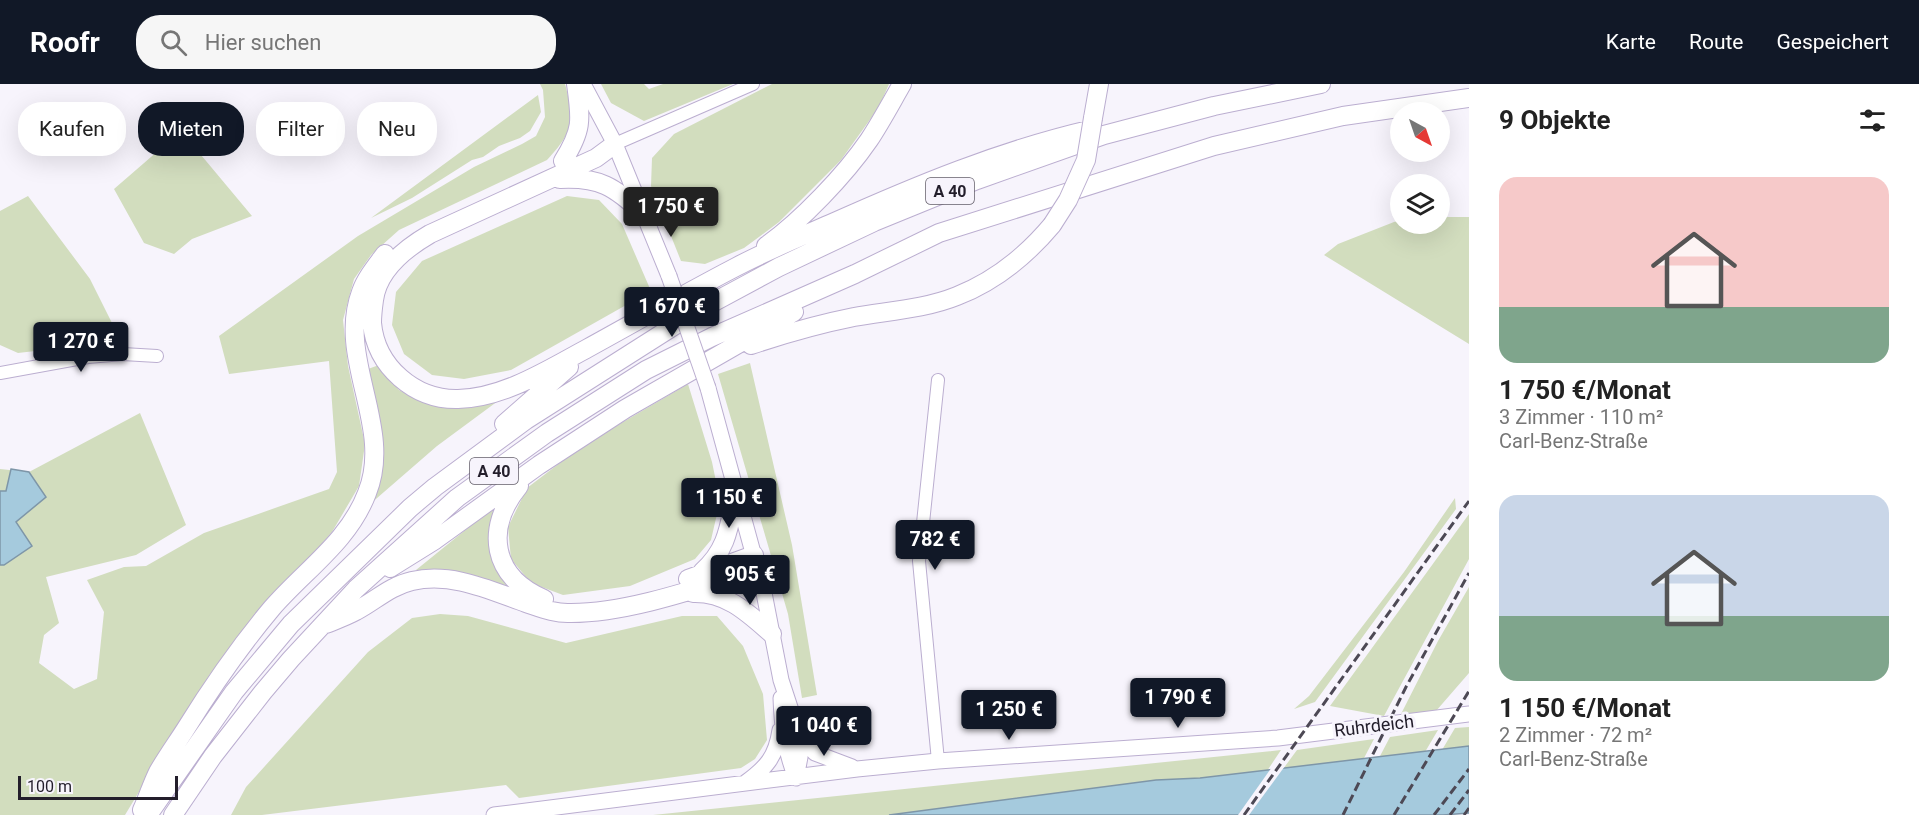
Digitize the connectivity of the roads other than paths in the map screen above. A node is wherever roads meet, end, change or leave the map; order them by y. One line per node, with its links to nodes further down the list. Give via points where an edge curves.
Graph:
1 (576, 84): 10 (highway, via 581,120)
2 (583, 84): 9 (main road)
3 (753, 84): 9 (street)
4 (902, 84): 13 (highway, via 869,140 827,189 774,240)
5 (1321, 84): 8 (highway, A 40)
6 (1096, 88): 17 (highway, bridge, via 1086,160 1068,200 1052,225 1013,265 956,297 852,318)
7 (1469, 98): 14 (highway, A 40, via 1343,116 1214,146 939,233)
8 (1214, 106): 13 (highway, via 1165,111 1045,140 963,167); 21 (highway, A 40, via 1104,135 977,180 779,267 699,310 526,420)
9 (615, 144): 10 (highway); 11 (highway, via 596,159); 12 (main road)
10 (563, 161): 37 (highway, via 417,229 389,249 370,274 354,318 373,441 368,492 338,541 272,608 212,686 158,773)
11 (552, 179): 12 (highway, via 602,182); 15 (highway, via 430,234 400,255 384,274 375,296 372,322 382,354 406,384 419,391 459,399 495,392 537,375)
12 (643, 213): 22 (main road, bridge, via 708,388)
13 (738, 266): 15 (highway)
14 (855, 274): 17 (highway); 25 (highway, A 40, via 712,337 615,388 457,498)
15 (614, 334): 21 (highway, via 562,372 457,461)
16 (157, 356): 18 (street, via 88,357)
17 (712, 357): 20 (highway)
18 (0, 373)
19 (938, 380): 33 (street, via 919,561)
20 (539, 465): 24 (highway, via 518,487 500,517 497,543 501,557 521,587 545,600 577,603 640,594); 25 (highway, via 435,540)
21 (435, 487): 38 (highway, A 40, via 291,624 234,692)
22 (736, 493): 23 (main road); 24 (highway, via 723,547)
23 (756, 563): 24 (highway); 26 (highway); 28 (main road)
24 (698, 575)
25 (356, 589): 27 (highway, A 40)
26 (682, 593): 27 (highway, via 570,614 550,612 460,580 436,577 410,581 386,591 355,612); 28 (highway, via 717,596 736,604)
27 (319, 627): 39 (highway, A 40, via 230,734)
28 (772, 634): 29 (main road)
29 (781, 680): 31 (main road); 32 (main road)
30 (1469, 714): 33 (main road, Ruhrdeich, via 1278,738)
31 (782, 722): 35 (main road, via 787,755); 36 (main road, via 772,756)
32 (800, 738): 34 (main road, via 815,753); 35 (main road)
33 (938, 761): 34 (main road, Ruhrdeich)
34 (857, 769): 35 (main road, Ruhrdeich)
35 (796, 778): 36 (main road, Ruhrdeich)
36 (744, 784): 40 (main road, Ruhrdeich)
37 (140, 815)
38 (148, 815)
39 (173, 815)
40 (494, 815)

